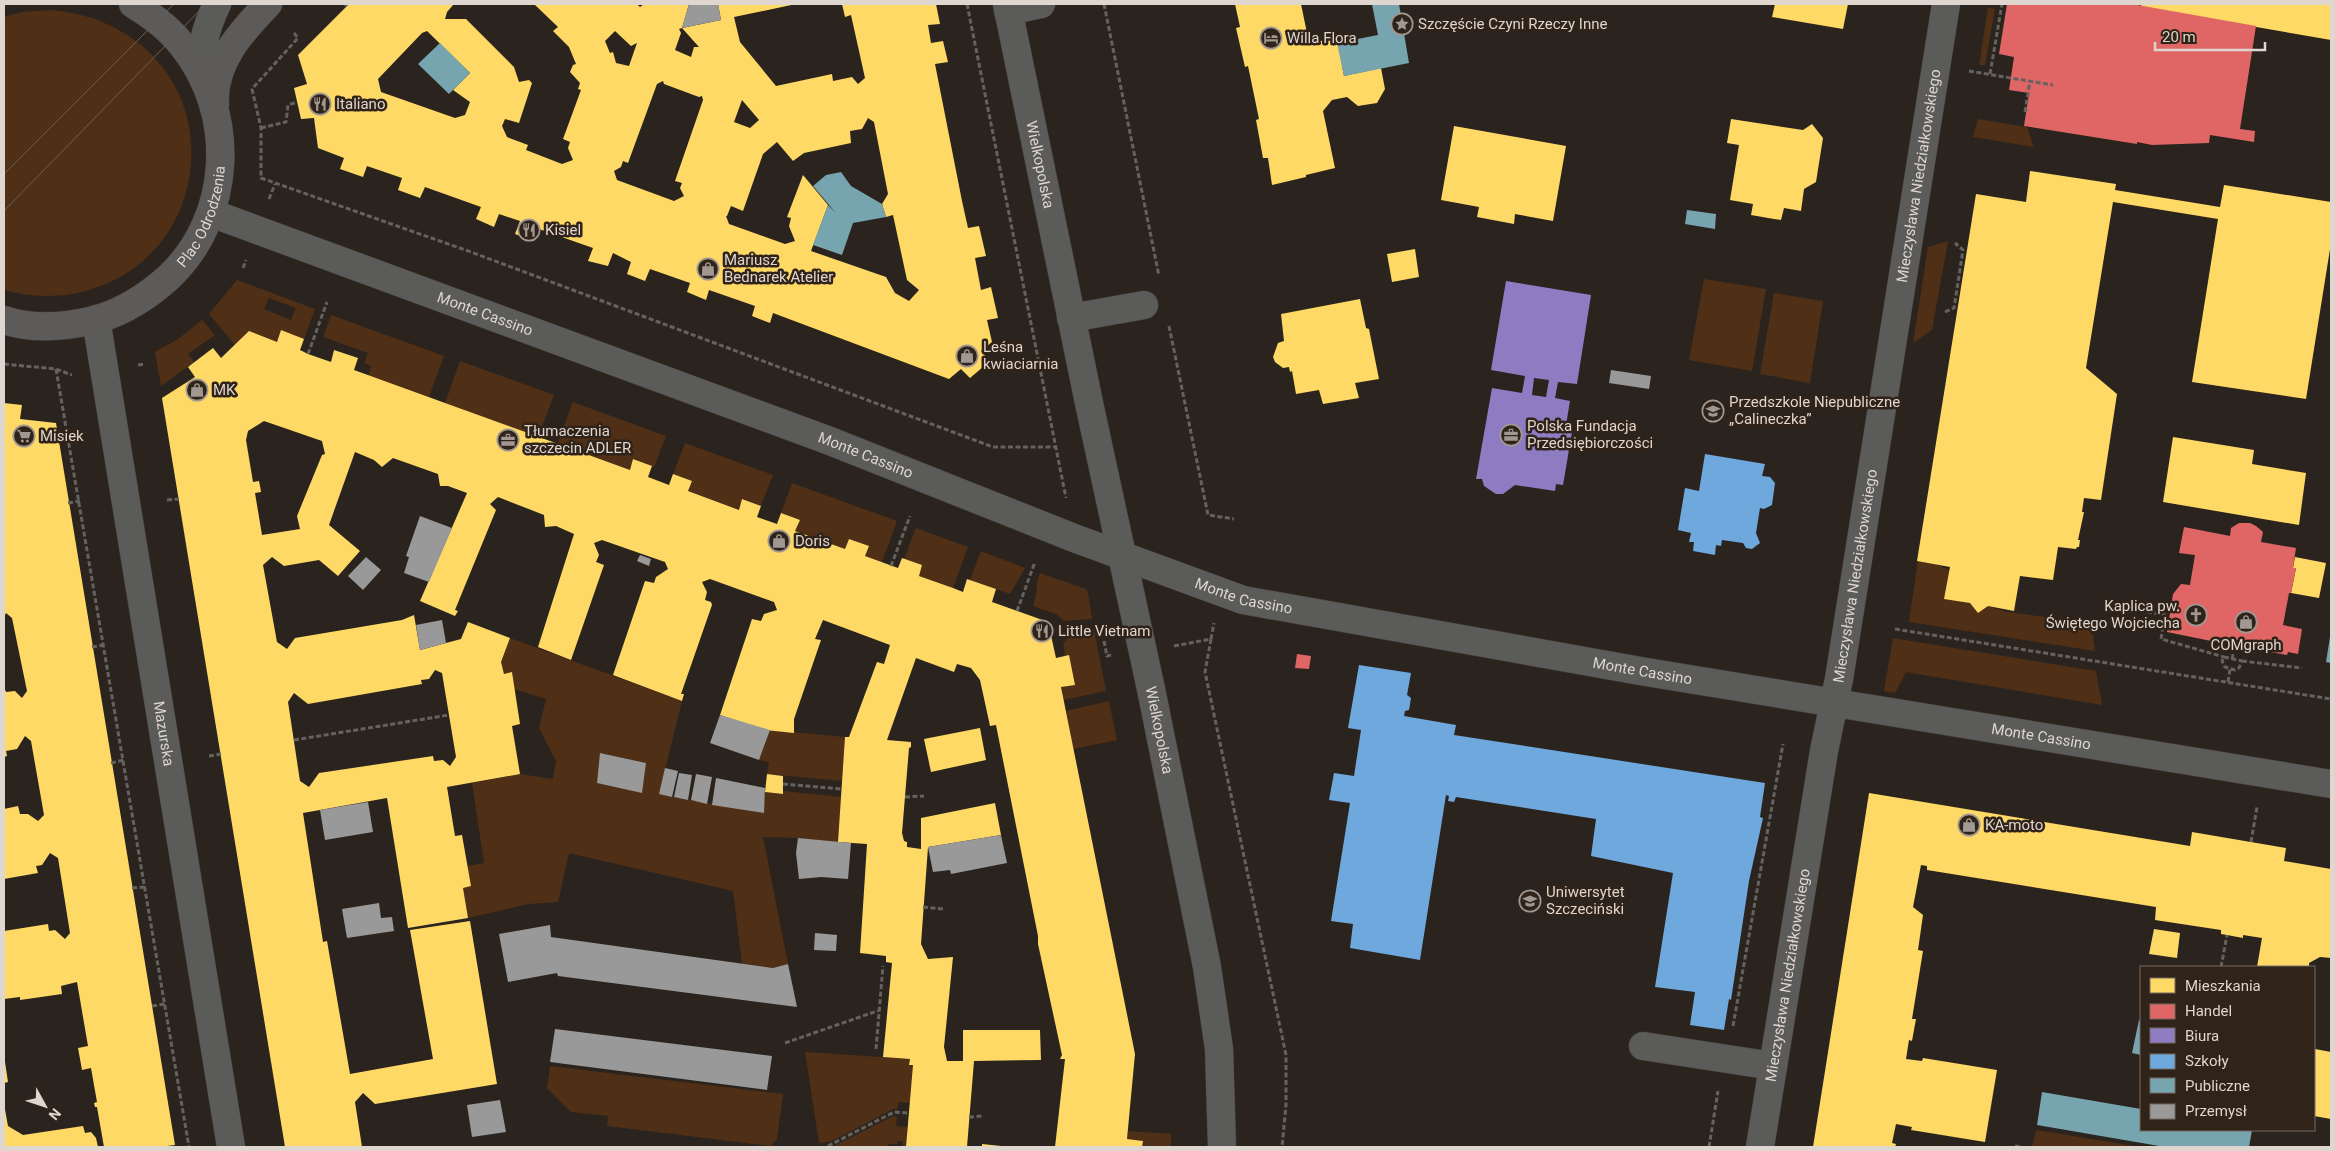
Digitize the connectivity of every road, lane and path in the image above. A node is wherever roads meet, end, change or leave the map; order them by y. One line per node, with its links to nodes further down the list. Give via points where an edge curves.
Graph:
1 (133, 4): 13 (main road, Plac Odrodzenia, via 175,36)
2 (217, 4): 13 (street, via 208,22 201,53)
3 (268, 4): 16 (main road, via 224,60 216,85)
4 (1041, 4): 8 (street, Wielkopolska)
5 (1104, 4): 23 (path)
6 (1946, 4): 59 (street, Mieczysława Niedziałkowskiego)
7 (2002, 4): 11 (path)
8 (1007, 7): 27 (street, Wielkopolska)
9 (294, 33): 18 (path, via 298,38 252,89)
10 (1968, 70): 11 (path)
11 (1990, 74): 12 (path)
12 (2030, 81): 14 (path); 17 (path)
13 (205, 82): 16 (main road, Plac Odrodzenia)
14 (2053, 85)
15 (297, 102): 18 (path, via 288,104 286,122)
16 (216, 112): 21 (main road, Plac Odrodzenia, via 220,166)
17 (2025, 112)
18 (261, 128): 19 (path, via 261,178)
19 (275, 184): 20 (path); 35 (path, via 471,252 993,447)
20 (268, 201)
21 (210, 213): 28 (main road, Plac Odrodzenia, via 187,256 157,288 130,305); 42 (street, Monte Cassino, via 830,440)
22 (1955, 244): 26 (path, via 1963,250 1961,277 1954,308)
23 (1160, 280)
24 (327, 302): 31 (path)
25 (1144, 305): 27 (street)
26 (1944, 312)
27 (1071, 318): 42 (street, Wielkopolska)
28 (96, 319): 30 (main road, Plac Odrodzenia, via 58,326 26,325); 94 (street, Mazurska)
29 (1168, 319): 41 (path, via 1208,515)
30 (4, 320)
31 (308, 354)
32 (4, 364): 33 (path)
33 (56, 369): 34 (path); 38 (path)
34 (72, 376)
35 (1056, 447)
36 (179, 499): 37 (path)
37 (168, 500)
38 (80, 501): 39 (path); 50 (path)
39 (68, 503)
40 (910, 516): 44 (path)
41 (1234, 519)
42 (1122, 557): 59 (street, Monte Cassino, via 1219,593 1262,604); 95 (street, Wielkopolska, via 1207,967 1219,1049)
43 (1034, 562): 45 (path)
44 (890, 566)
45 (1017, 611)
46 (2147, 612): 52 (path, via 2165,615 2161,639)
47 (1895, 629): 57 (path)
48 (1211, 639): 96 (path, via 1205,672 1286,1055)
49 (2236, 640): 53 (path)
50 (104, 645): 51 (path); 65 (path)
51 (92, 647)
52 (2224, 657): 53 (path); 56 (path, via 2223,665)
53 (2232, 659): 54 (path)
54 (2242, 661): 55 (path); 56 (path, via 2240,668)
55 (2302, 668)
56 (2230, 669): 57 (path)
57 (2228, 682): 58 (path)
58 (2331, 699)
59 (1834, 702): 68 (street, Monte Cassino); 88 (street, Mieczysława Niedziałkowskiego)
60 (449, 714): 61 (path)
61 (294, 740)
62 (1783, 744): 87 (path)
63 (221, 754): 64 (path)
64 (209, 756)
65 (124, 760): 66 (path); 74 (path)
66 (111, 763)
67 (783, 784): 69 (path)
68 (2331, 784)
69 (841, 790)
70 (924, 796): 71 (path)
71 (905, 797)
72 (2257, 807): 73 (path)
73 (2251, 842)
74 (145, 887): 75 (path); 81 (path)
75 (132, 888)
76 (923, 907): 77 (path)
77 (944, 909)
78 (2227, 935): 80 (path)
79 (883, 966): 83 (path)
80 (2221, 966)
81 (165, 1004): 82 (path); 93 (path)
82 (152, 1006)
83 (880, 1010): 84 (path); 86 (path)
84 (785, 1043)
85 (1643, 1046): 87 (street)
86 (876, 1050)
87 (1725, 1059): 88 (street); 97 (path)
88 (1773, 1066): 98 (street, Mieczysława Niedziałkowskiego)
89 (909, 1113): 92 (path, via 894,1112)
90 (984, 1116): 91 (path)
91 (969, 1117)
92 (828, 1146)
93 (189, 1147)
94 (232, 1147)
95 (1222, 1147)
96 (1282, 1147)
97 (1709, 1147)
98 (1760, 1147)
99 (2018, 1147): 100 (path, via 2015,1146)
100 (2022, 1147)

